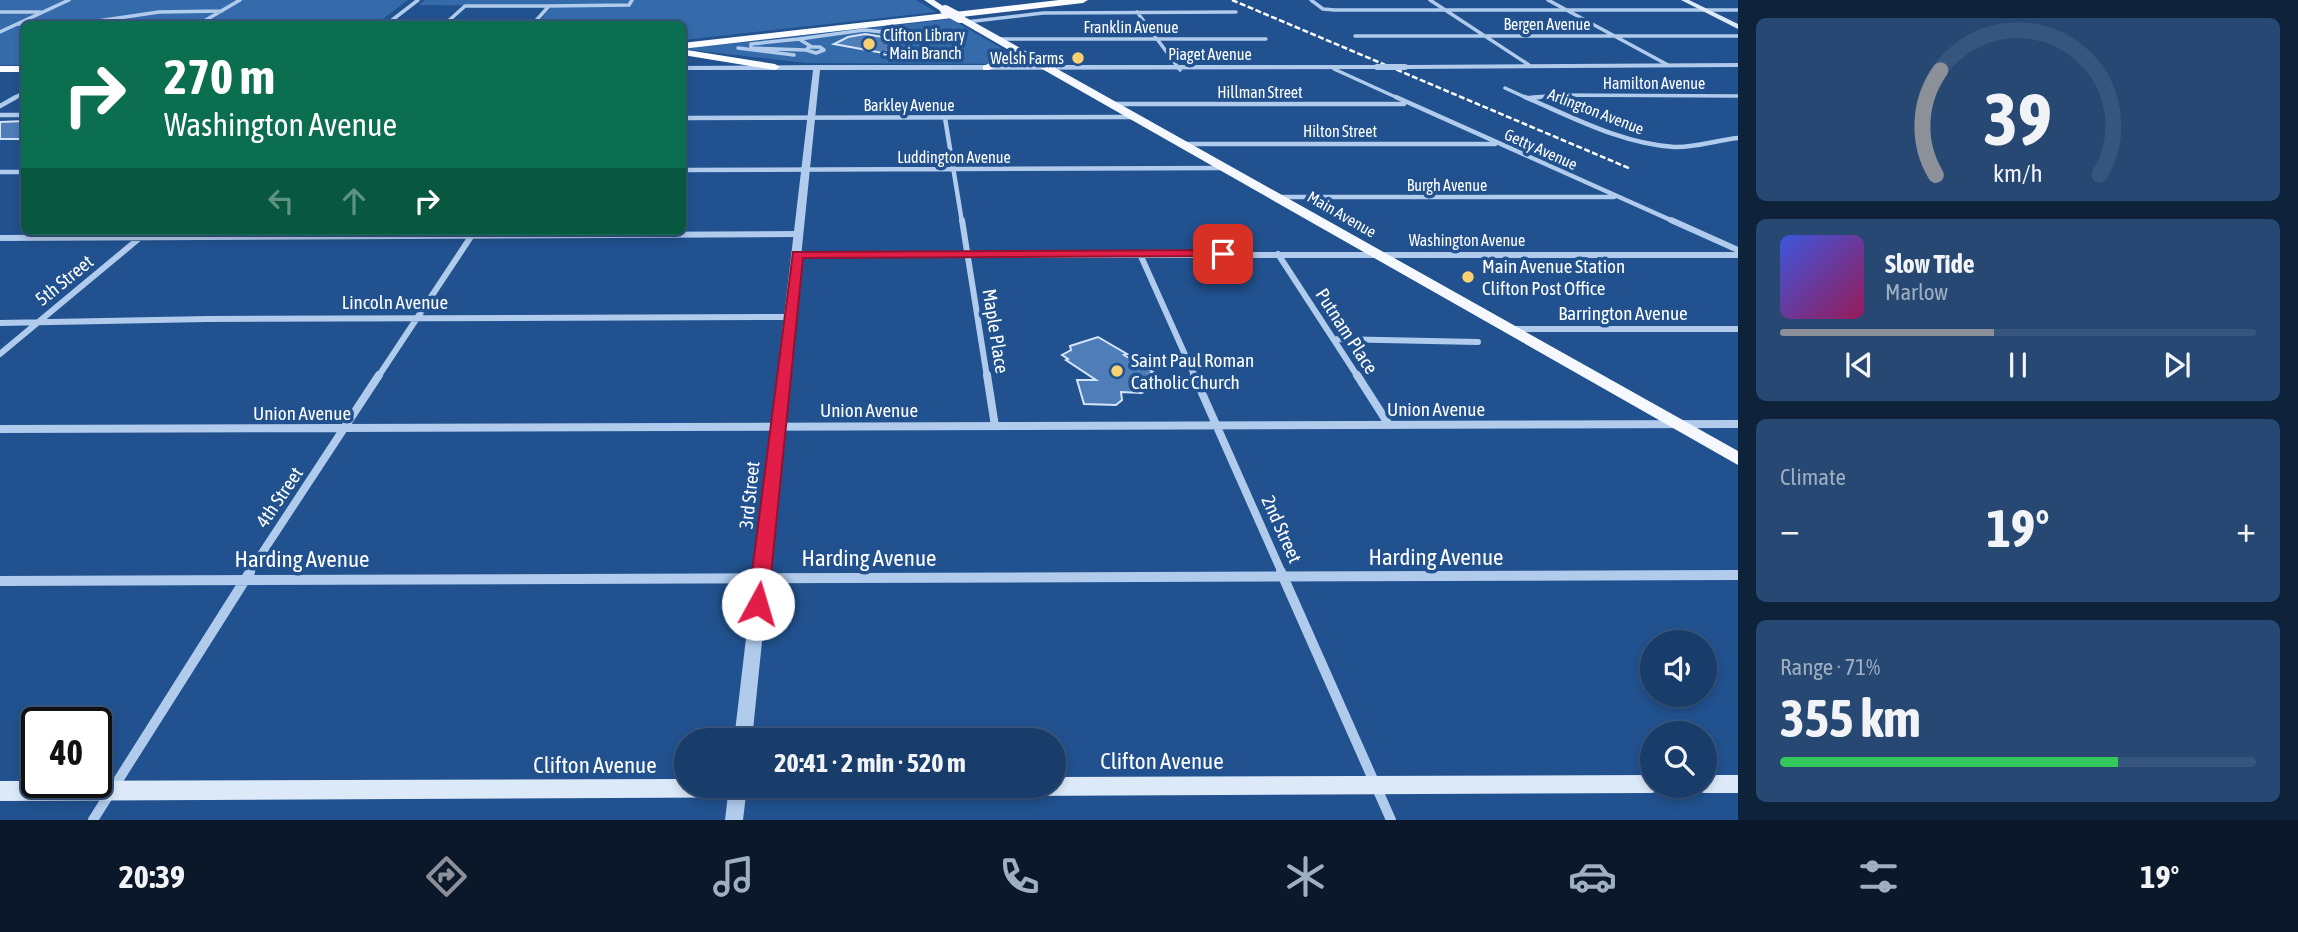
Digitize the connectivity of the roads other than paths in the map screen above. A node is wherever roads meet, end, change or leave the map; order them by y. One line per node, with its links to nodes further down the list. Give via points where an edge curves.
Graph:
1 (69, 0): 19 (street)
2 (240, 0): 17 (street)
3 (418, 0): 26 (street)
4 (632, 0): 12 (street, via 629,5)
5 (928, 0): 22 (main road, Main Avenue, bridge)
6 (1058, 0): 43 (highway)
7 (1083, 0): 44 (highway)
8 (1311, 0): 13 (street, via 1323,9)
9 (1430, 0): 13 (street)
10 (1548, 0): 14 (street)
11 (1684, 0): 15 (main road)
12 (549, 6): 27 (street, via 466,6); 28 (street)
13 (1445, 10): 14 (street); 36 (street)
14 (1566, 10): 15 (street); 37 (street)
15 (1705, 10): 16 (street); 32 (main road)
16 (1738, 10)
17 (222, 11): 24 (street, via 159,12); 25 (street)
18 (0, 12): 19 (street)
19 (44, 12): 23 (street)
20 (1137, 12): 21 (street); 22 (street); 41 (street)
21 (1236, 12)
22 (963, 20): 40 (main road, Main Avenue)
23 (24, 21)
24 (97, 21)
25 (204, 21)
26 (391, 21)
27 (448, 21)
28 (536, 21)
29 (21, 23): 30 (street)
30 (18, 24): 31 (street); 33 (street)
31 (21, 24)
32 (1738, 27)
33 (0, 32)
34 (884, 33): 39 (street, via 864,30)
35 (1356, 36): 36 (street, Bergen Avenue)
36 (1484, 36): 37 (street, Bergen Avenue); 54 (street)
37 (1613, 36): 38 (street, Bergen Avenue); 55 (street)
38 (1738, 36)
39 (799, 38): 45 (street); 47 (street, via 751,44)
40 (996, 39): 41 (street, Franklin Avenue); 50 (main road, Main Avenue)
41 (1157, 39): 42 (street, Franklin Avenue); 64 (street)
42 (1266, 39)
43 (686, 44)
44 (686, 44)
45 (812, 47): 48 (street); 49 (street, via 824,48)
46 (738, 48): 47 (street)
47 (751, 48): 48 (street); 52 (street, via 764,54)
48 (806, 50): 49 (street)
49 (816, 53): 57 (street)
50 (1021, 53): 59 (main road); 62 (main road, Main Avenue)
51 (686, 54): 53 (highway)
52 (794, 55)
53 (771, 65): 57 (street, Piaget Avenue); 58 (street, Piaget Avenue)
54 (1529, 65): 55 (street, Piaget Avenue); 63 (street, Piaget Avenue, bridge)
55 (1668, 65): 56 (street, Piaget Avenue)
56 (1738, 65)
57 (817, 66): 59 (street, Piaget Avenue); 78 (street)
58 (686, 68)
59 (986, 68): 62 (street, Piaget Avenue)
60 (0, 69): 61 (highway)
61 (21, 69)
62 (1048, 69): 64 (street, Piaget Avenue); 71 (main road, Main Avenue)
63 (1334, 69): 64 (street, Piaget Avenue); 72 (street, Getty Avenue)
64 (1180, 70)
65 (0, 76): 66 (highway)
66 (21, 76)
67 (1505, 88): 70 (street, Arlington Avenue)
68 (21, 94): 73 (street)
69 (1738, 96): 70 (street, Hamilton Avenue)
70 (1529, 98): 80 (street, Arlington Avenue, via 1659,146)
71 (1112, 104): 72 (street, Hillman Street); 76 (main road, Main Avenue)
72 (1408, 104): 82 (street, Getty Avenue)
73 (0, 106)
74 (0, 115): 75 (street)
75 (21, 115)
76 (1135, 117): 79 (street, Barkley Avenue); 81 (main road, Main Avenue)
77 (686, 118): 78 (street, Barkley Avenue)
78 (812, 118): 79 (street, Barkley Avenue); 83 (street)
79 (945, 118): 84 (street, Maple Place)
80 (1738, 138)
81 (1182, 144): 82 (street, Hilton Street); 85 (main road, Main Avenue)
82 (1499, 144): 90 (street, Getty Avenue)
83 (806, 169): 84 (street, Luddington Avenue); 86 (street, Luddington Avenue); 92 (street)
84 (954, 169): 85 (street, Luddington Avenue); 98 (street, Maple Place)
85 (1226, 169): 89 (main road, Main Avenue)
86 (686, 170)
87 (0, 172): 88 (street)
88 (21, 172)
89 (1276, 197): 90 (street, Burgh Avenue); 102 (main road, Main Avenue)
90 (1618, 197): 97 (street, Getty Avenue)
91 (686, 234): 92 (street)
92 (799, 234): 101 (street)
93 (109, 235): 96 (street)
94 (144, 235): 106 (street, 5th Street)
95 (472, 235): 104 (street, 4th Street)
96 (0, 238)
97 (1738, 253): 102 (street, Washington Avenue)
98 (967, 254): 99 (street, Washington Avenue); 101 (street, Washington Avenue); 117 (street, Maple Place)
99 (1140, 254): 100 (street, Washington Avenue); 115 (street, 2nd Street)
100 (1278, 254): 102 (street, Washington Avenue); 109 (street, Putnam Place)
101 (797, 255): 103 (street, 3rd Street)
102 (1378, 255): 107 (main road, Main Avenue)
103 (791, 317): 104 (street, Lincoln Avenue); 114 (street, 3rd Street)
104 (417, 318): 106 (street, Lincoln Avenue); 118 (street, 4th Street)
105 (0, 323): 106 (street, Lincoln Avenue)
106 (37, 323): 111 (street, 5th Street)
107 (1508, 329): 108 (street, Barrington Avenue); 112 (main road, Main Avenue)
108 (1738, 329)
109 (1334, 339): 110 (street); 116 (street, Putnam Place)
110 (1478, 342)
111 (0, 354)
112 (1676, 424): 113 (street, Union Avenue); 116 (street, Union Avenue); 120 (main road, Main Avenue)
113 (1738, 424)
114 (778, 425): 117 (street, Union Avenue); 118 (street, Union Avenue); 123 (street, 3rd Street)
115 (1217, 425): 116 (street, Union Avenue); 117 (street, Union Avenue); 122 (street, 2nd Street)
116 (1389, 425)
117 (995, 426)
118 (346, 428): 119 (street, Union Avenue); 124 (street, 4th Street)
119 (0, 429)
120 (1738, 459)
121 (1738, 575): 122 (street, Harding Avenue)
122 (1284, 576): 123 (street, Harding Avenue); 127 (street, 2nd Street)
123 (761, 577): 124 (street, Harding Avenue); 126 (street, 3rd Street)
124 (246, 578): 125 (street, Harding Avenue); 133 (street, 4th Street)
125 (0, 581)
126 (744, 728)
127 (1375, 784): 128 (main road, Clifton Avenue); 131 (main road, Clifton Avenue); 141 (street, 2nd Street)
128 (1640, 784)
129 (1717, 784): 130 (main road)
130 (1738, 784)
131 (1066, 785)
132 (674, 787): 136 (main road, Clifton Avenue)
133 (112, 789)
134 (0, 791): 135 (main road, Clifton Avenue)
135 (21, 791)
136 (112, 791)
137 (107, 798): 139 (street, 4th Street)
138 (737, 798): 140 (street)
139 (93, 820)
140 (734, 820)
141 (1391, 820)

